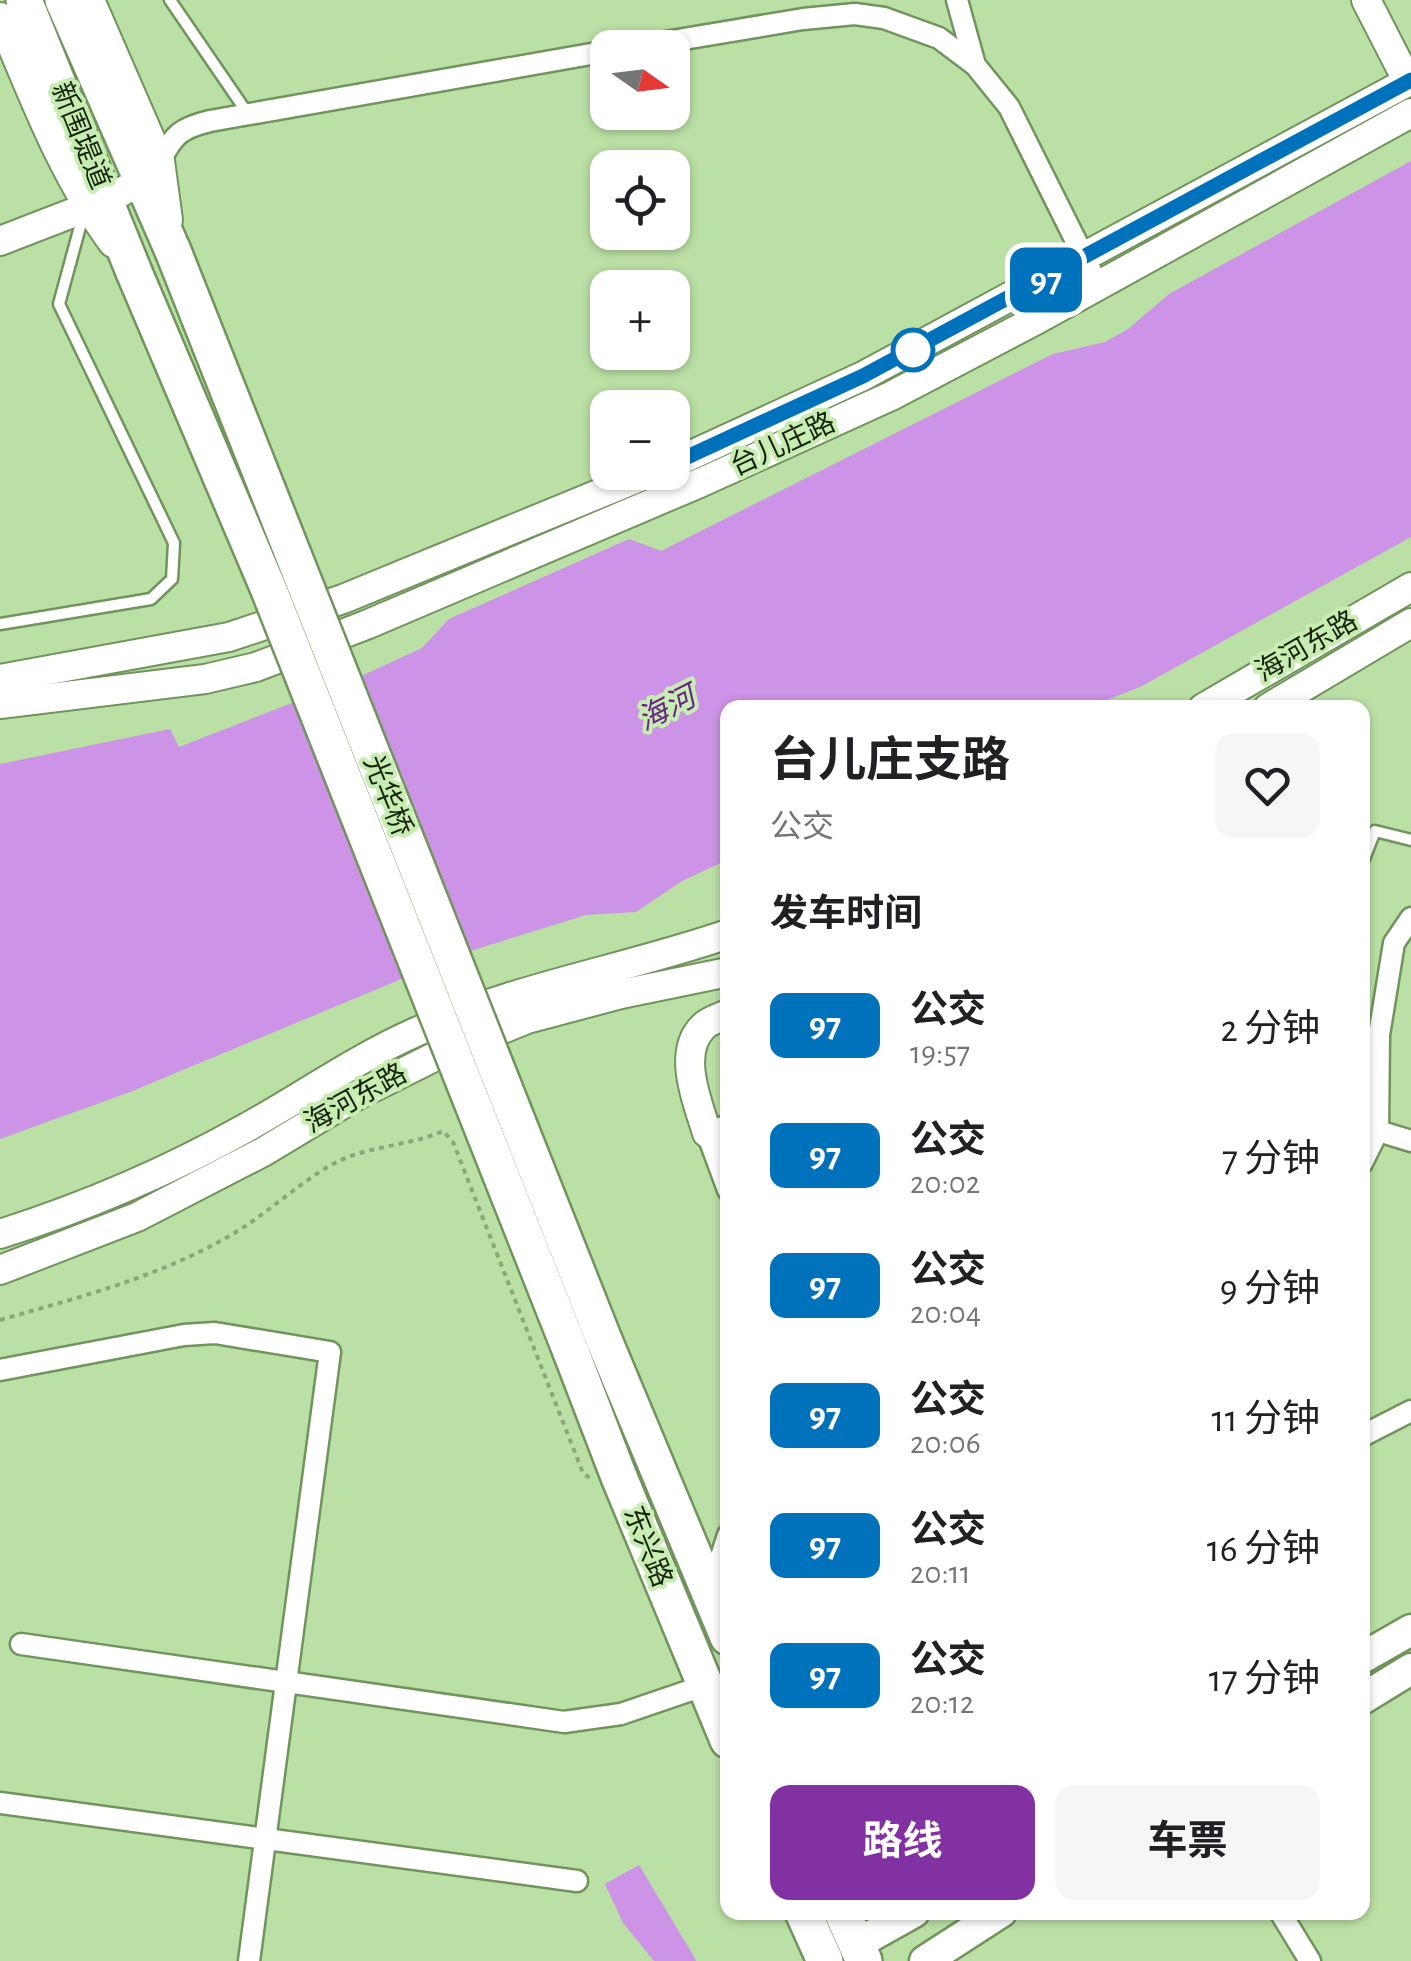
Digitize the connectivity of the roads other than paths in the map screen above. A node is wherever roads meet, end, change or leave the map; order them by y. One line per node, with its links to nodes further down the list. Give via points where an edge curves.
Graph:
1 (24, 0): 18 (highway, 新围堤道)
2 (62, 0): 14 (highway, 新围堤道)
3 (90, 0): 9 (street)
4 (113, 0): 9 (street)
5 (170, 0): 16 (lane)
6 (957, 0): 12 (street)
7 (1366, 0): 13 (street)
8 (0, 17): 18 (street, via 56,148)
9 (104, 32): 14 (street, via 99,57); 17 (street)
10 (690, 38): 12 (street, via 855,14 939,38)
11 (590, 54): 16 (street)
12 (975, 66): 21 (street, via 1010,107)
13 (1409, 81): 21 (street, 台儿庄路)
14 (105, 97): 17 (highway, 新围堤道)
15 (1411, 113): 23 (street, 台儿庄路)
16 (248, 114): 17 (street, via 186,127)
17 (150, 172): 18 (street); 20 (highway, 新围堤道)
18 (96, 203): 19 (street); 22 (highway, 新围堤道); 28 (lane, via 59,304 174,544 172,578 150,599)
19 (0, 242)
20 (173, 252): 44 (highway, 光华桥, bridge)
21 (1086, 258): 23 (street); 24 (street, 台儿庄路, via 863,376)
22 (134, 272): 44 (highway, 光华桥, bridge)
23 (1098, 284): 32 (street, 台儿庄路, via 874,404 366,625 205,679)
24 (690, 456)
25 (608, 490): 29 (street, via 343,599 229,637)
26 (1411, 587): 30 (street, 海河东路)
27 (1411, 623): 31 (street, 海河东路)
28 (0, 624)
29 (0, 679)
30 (1216, 700)
31 (1281, 700)
32 (0, 704)
33 (1411, 840): 34 (lane, via 1375,831)
34 (1370, 844)
35 (1411, 918): 39 (street, via 1394,943)
36 (720, 936): 42 (street, 海河东路, via 489,1001 354,1062 179,1164)
37 (720, 974): 43 (street, 海河东路, via 511,1025 356,1096 137,1217)
38 (720, 1018): 40 (street, via 704,1026 692,1050 691,1081)
39 (1370, 1128): 41 (street)
40 (717, 1129)
41 (1411, 1141)
42 (0, 1234)
43 (0, 1270)
44 (588, 1346): 49 (highway, 东兴路); 56 (highway, 东兴路, via 619,1477)
45 (0, 1370): 55 (street, via 215,1333 330,1352)
46 (1411, 1411): 47 (street)
47 (1370, 1432)
48 (720, 1561): 49 (street)
49 (710, 1593): 50 (highway, 东兴路)
50 (720, 1617)
51 (1411, 1630): 53 (main road)
52 (22, 1644): 55 (street)
53 (1370, 1653)
54 (1411, 1669): 57 (main road)
55 (289, 1681): 56 (street, via 564,1722 621,1714); 60 (street)
56 (704, 1686): 58 (highway, 东兴路)
57 (1370, 1693)
58 (720, 1722)
59 (0, 1803): 60 (street)
60 (267, 1839): 61 (street); 67 (street)
61 (577, 1881)
62 (813, 1920): 66 (highway)
63 (899, 1920): 66 (main road)
64 (989, 1920): 68 (main road)
65 (1285, 1920): 69 (street)
66 (848, 1948)
67 (250, 1961)
68 (925, 1961)
69 (1310, 1961)

